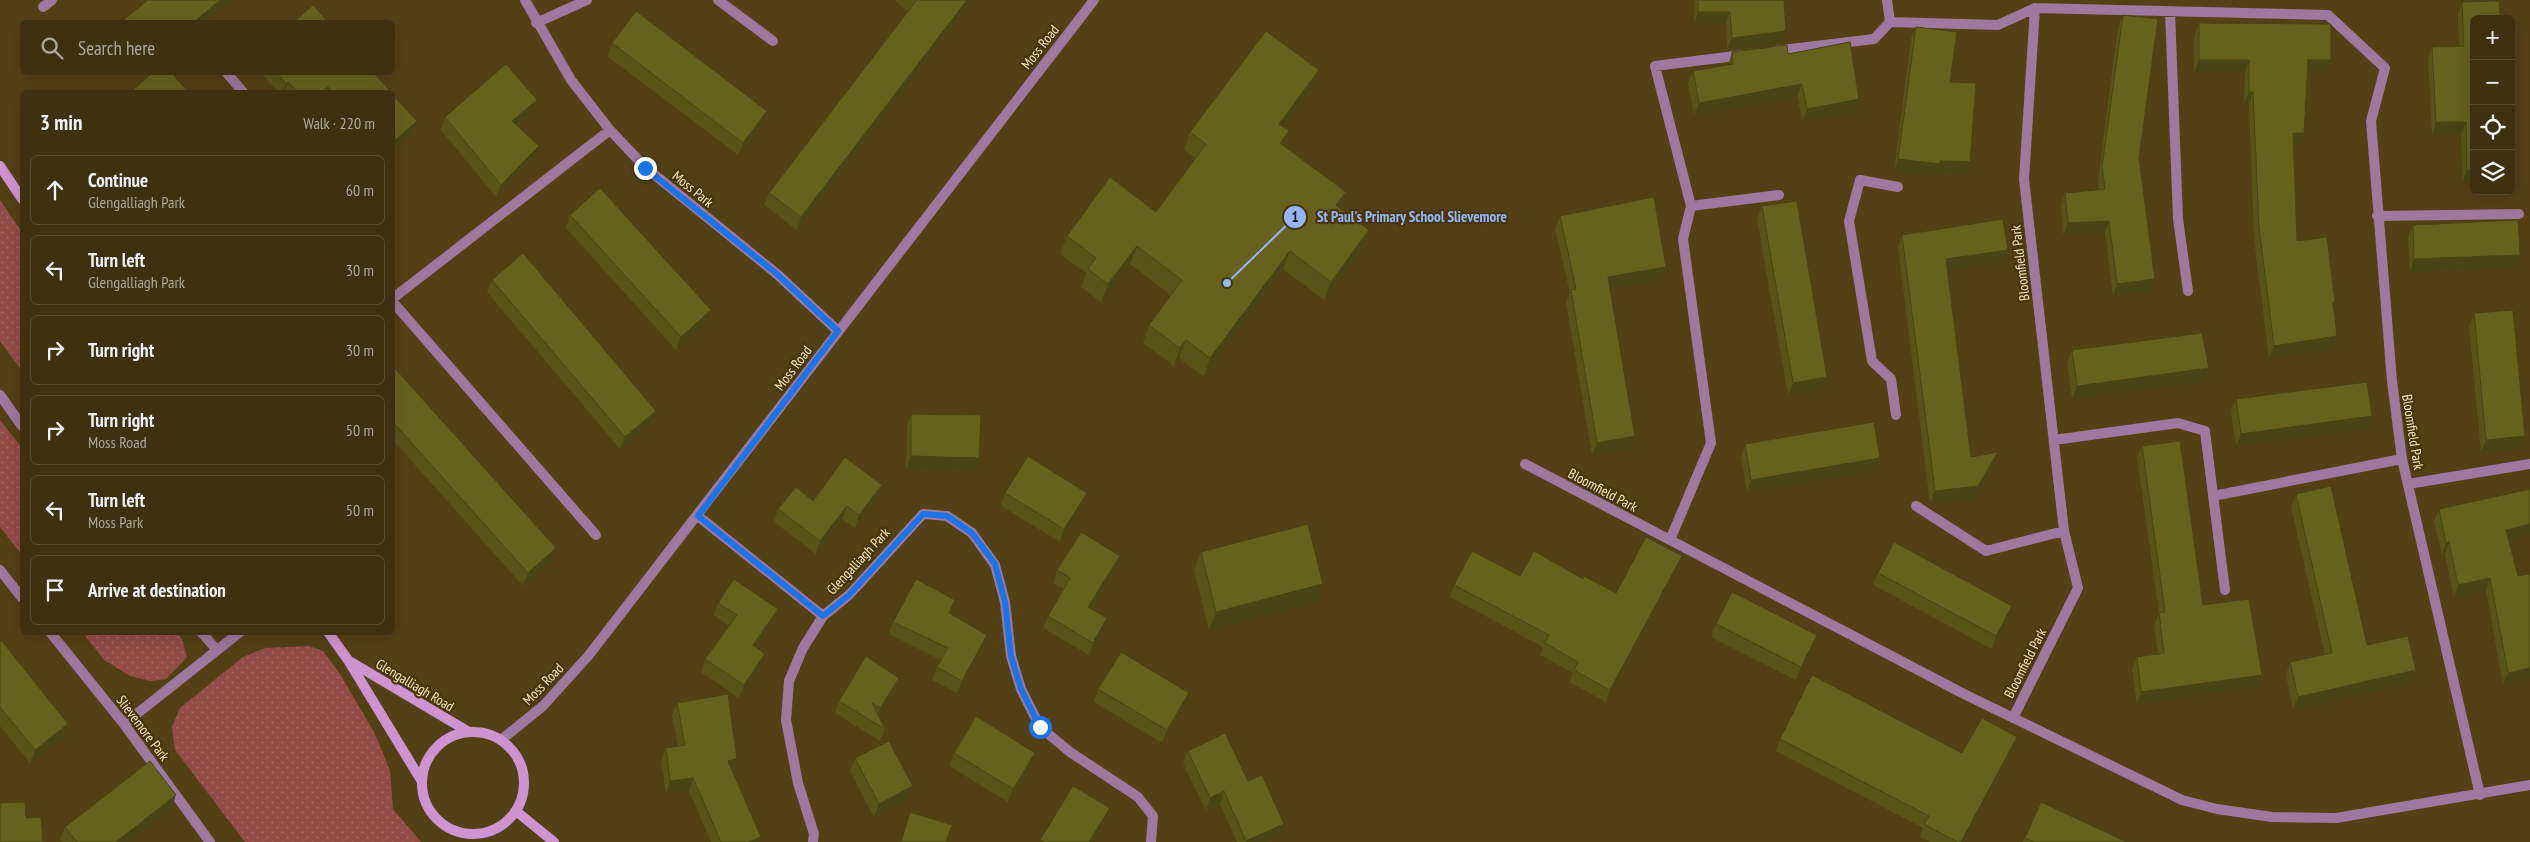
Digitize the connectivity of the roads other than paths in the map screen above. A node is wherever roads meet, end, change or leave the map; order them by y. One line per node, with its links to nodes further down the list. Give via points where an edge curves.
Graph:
1 (52, 0): 7 (street)
2 (525, 0): 11 (street, Moss Park)
3 (587, 0): 11 (street)
4 (718, 0): 12 (street)
5 (1094, 0): 26 (street, Moss Road)
6 (1887, 0): 10 (street)
7 (43, 7)
8 (2035, 8): 9 (street); 10 (street, via 1998,26); 30 (street, Bloomfield Park, via 2024,179)
9 (2170, 11): 22 (street, Bloomfield Park, via 2328,15 2385,68 2371,121); 23 (street, via 2178,219)
10 (1890, 22): 20 (street, via 1874,39 1656,66)
11 (536, 23): 15 (street, Moss Park, via 571,80)
12 (773, 41)
13 (229, 75): 14 (street)
14 (241, 90)
15 (610, 130): 24 (street); 26 (street, Moss Park, via 645,168 777,274)
16 (0, 166): 19 (main road)
17 (1898, 187): 28 (street, via 1860,180 1849,221 1872,362 1891,379)
18 (1779, 194): 20 (street)
19 (20, 196)
20 (1691, 206): 40 (street, via 1683,239 1711,443)
21 (2520, 214): 22 (street)
22 (2377, 216): 31 (street, Bloomfield Park)
23 (2188, 291)
24 (395, 298)
25 (395, 303): 39 (street)
26 (838, 331): 37 (street, Moss Road)
27 (0, 396): 29 (street)
28 (1896, 415)
29 (20, 423)
30 (2054, 440): 35 (street, via 2178,423 2205,431); 38 (street, Bloomfield Park)
31 (2402, 459): 34 (street, Bloomfield Park); 35 (street)
32 (1525, 464): 40 (street, Bloomfield Park)
33 (2530, 464): 34 (street)
34 (2408, 484): 57 (street, Bloomfield Park)
35 (2213, 496): 42 (street)
36 (1916, 506): 38 (street, via 1986,551)
37 (698, 516): 44 (street); 54 (street, Moss Road, via 589,655 542,706)
38 (2064, 531): 51 (street, Bloomfield Park, via 2078,588)
39 (596, 535)
40 (1670, 540): 51 (street, Bloomfield Park)
41 (0, 570): 43 (street)
42 (2226, 590)
43 (20, 595)
44 (823, 616): 61 (street, Glengalliagh Park, via 803,648 789,680 786,720 798,784 814,834); 62 (street, Glengalliagh Park, via 849,595 923,514 947,516 972,533 995,564 1005,602 1011,656 1021,689 1040,727 1070,752 1138,797 1153,816)
45 (52, 635): 52 (street, Slievemore Park)
46 (204, 635): 49 (street)
47 (236, 635): 49 (street)
48 (330, 635): 50 (main road, Glengalliagh Road)
49 (217, 650): 52 (street)
50 (348, 660): 53 (main road, Glengalliagh Road); 55 (main road, Glengalliagh Road)
51 (2013, 718): 57 (street, Bloomfield Park, via 2182,800 2217,809 2272,817 2336,818)
52 (124, 724): 59 (street, Slievemore Park)
53 (470, 732): 54 (main road, via 488,734); 55 (main road, via 446,739 434,750 425,764)
54 (501, 740): 58 (main road, via 513,751 523,773 523,797)
55 (421, 780): 58 (main road, via 423,797 430,812 457,832 473,835 490,832 504,824)
56 (2530, 785): 57 (street, Bloomfield Park)
57 (2480, 795)
58 (516, 811): 60 (main road)
59 (210, 842)
60 (554, 842)
61 (813, 842)
62 (1151, 842)

